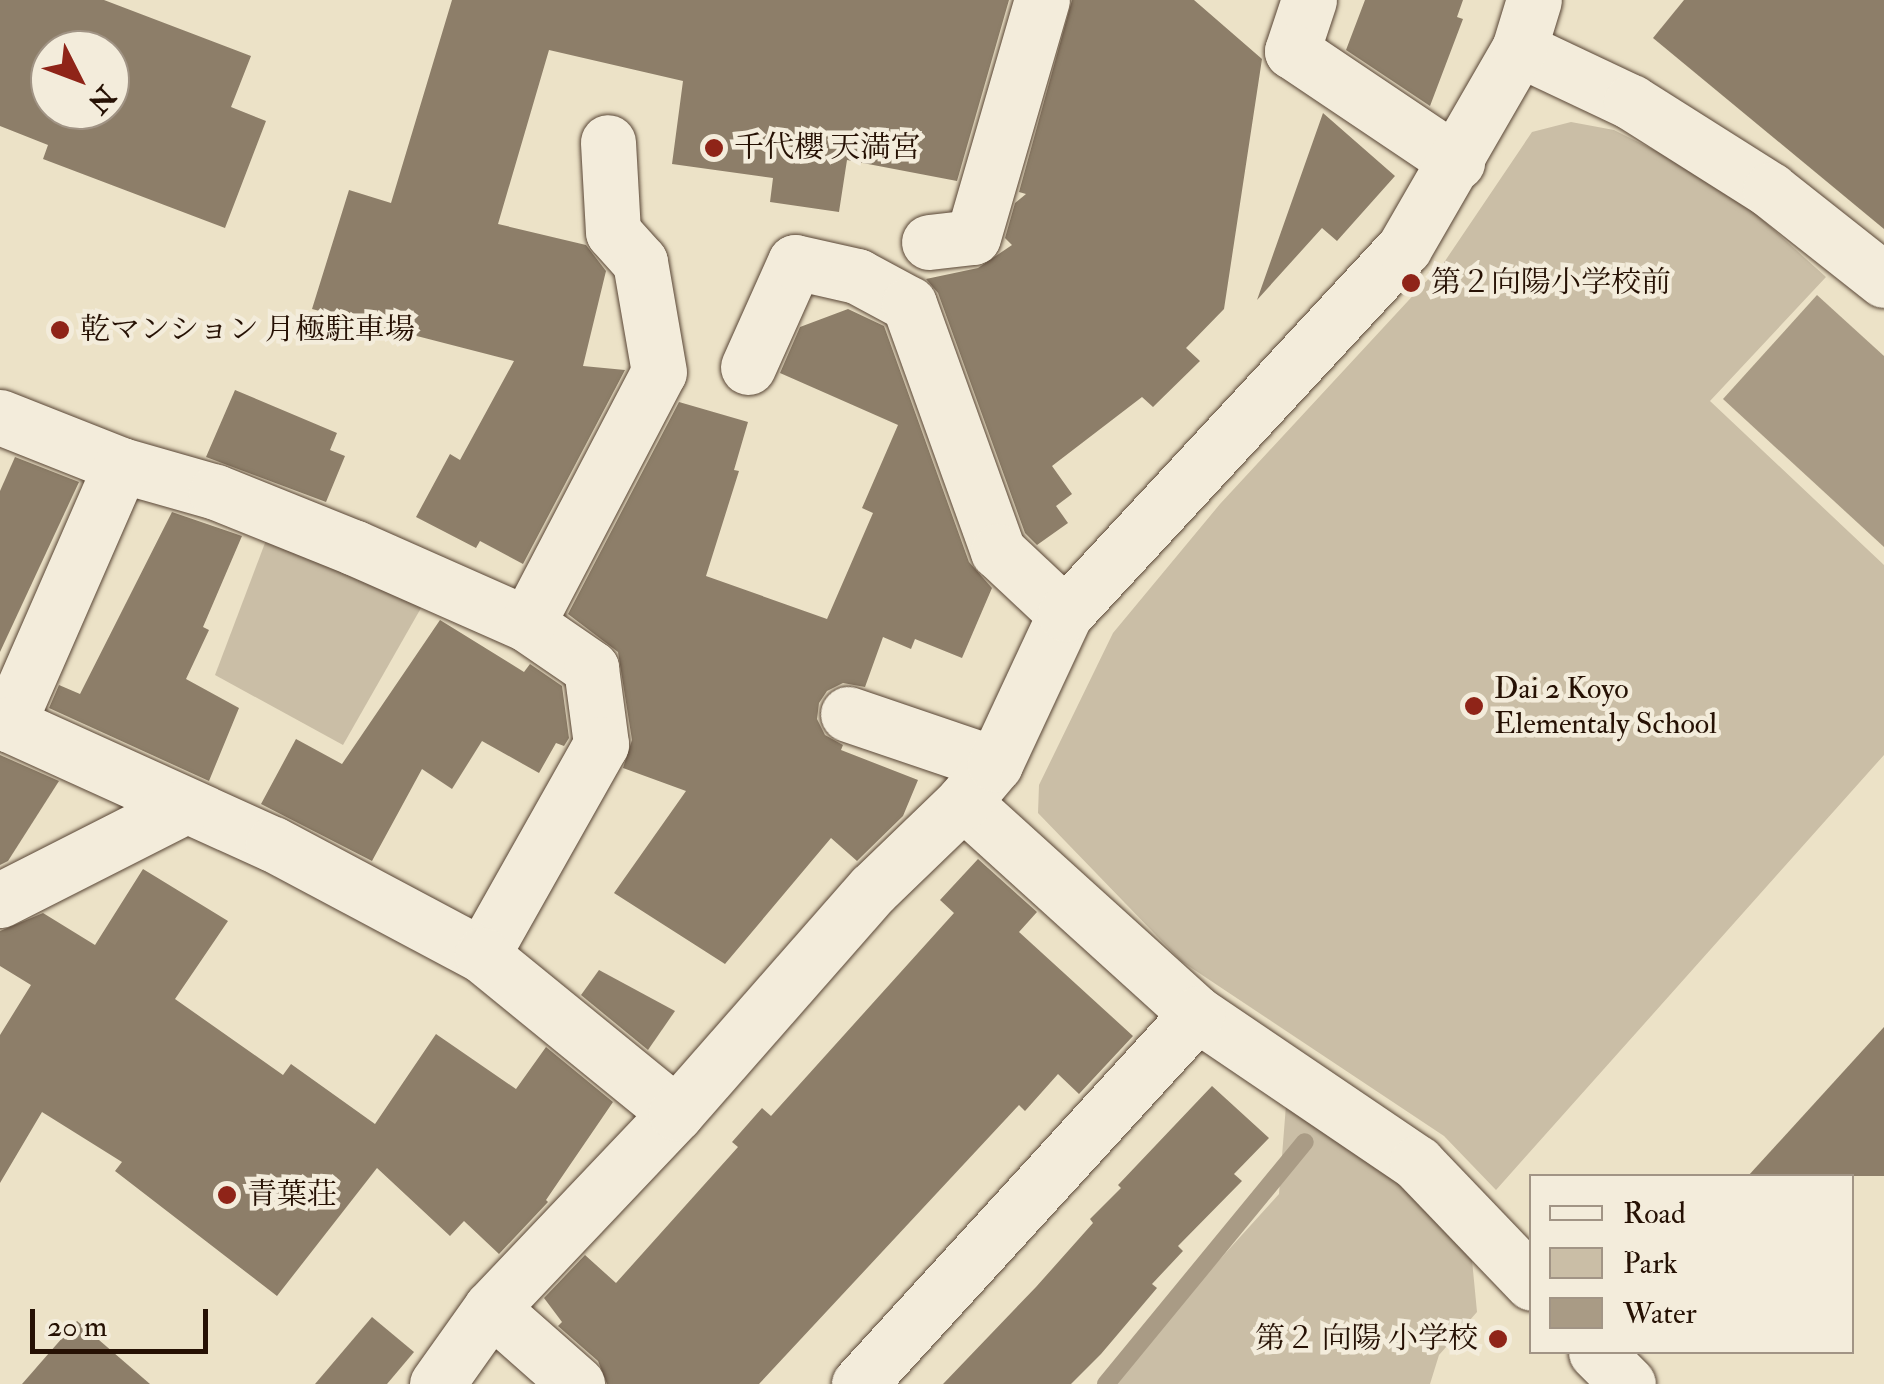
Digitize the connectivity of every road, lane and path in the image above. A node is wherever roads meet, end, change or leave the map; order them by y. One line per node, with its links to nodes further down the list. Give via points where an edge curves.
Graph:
1 (1042, 0): 6 (street, via 974,237)
2 (1309, 0): 5 (street, via 1292,51)
3 (1526, 24): 5 (street); 7 (street, via 1770,190)
4 (608, 142): 12 (street, via 613,232 640,262 659,372)
5 (1457, 162): 11 (street, via 1404,248)
6 (929, 242)
7 (1884, 280)
8 (748, 367): 11 (street, via 794,262 857,276 910,304 998,550)
9 (0, 417): 10 (street)
10 (121, 466): 12 (street, via 216,492); 15 (street, via 8,724)
11 (1065, 614): 14 (street)
12 (527, 624): 17 (street, via 590,668 601,744)
13 (848, 714): 14 (street)
14 (979, 784): 18 (street); 19 (street, via 874,889)
15 (183, 807): 16 (street); 17 (street, via 273,844)
16 (0, 900)
17 (482, 955): 19 (street)
18 (1197, 1014): 20 (street, via 1417,1163); 25 (street)
19 (676, 1112): 21 (street)
20 (1529, 1280)
21 (491, 1308): 23 (street); 24 (street)
22 (1598, 1354): 26 (street)
23 (437, 1384)
24 (577, 1384)
25 (860, 1384)
26 (1628, 1384)

